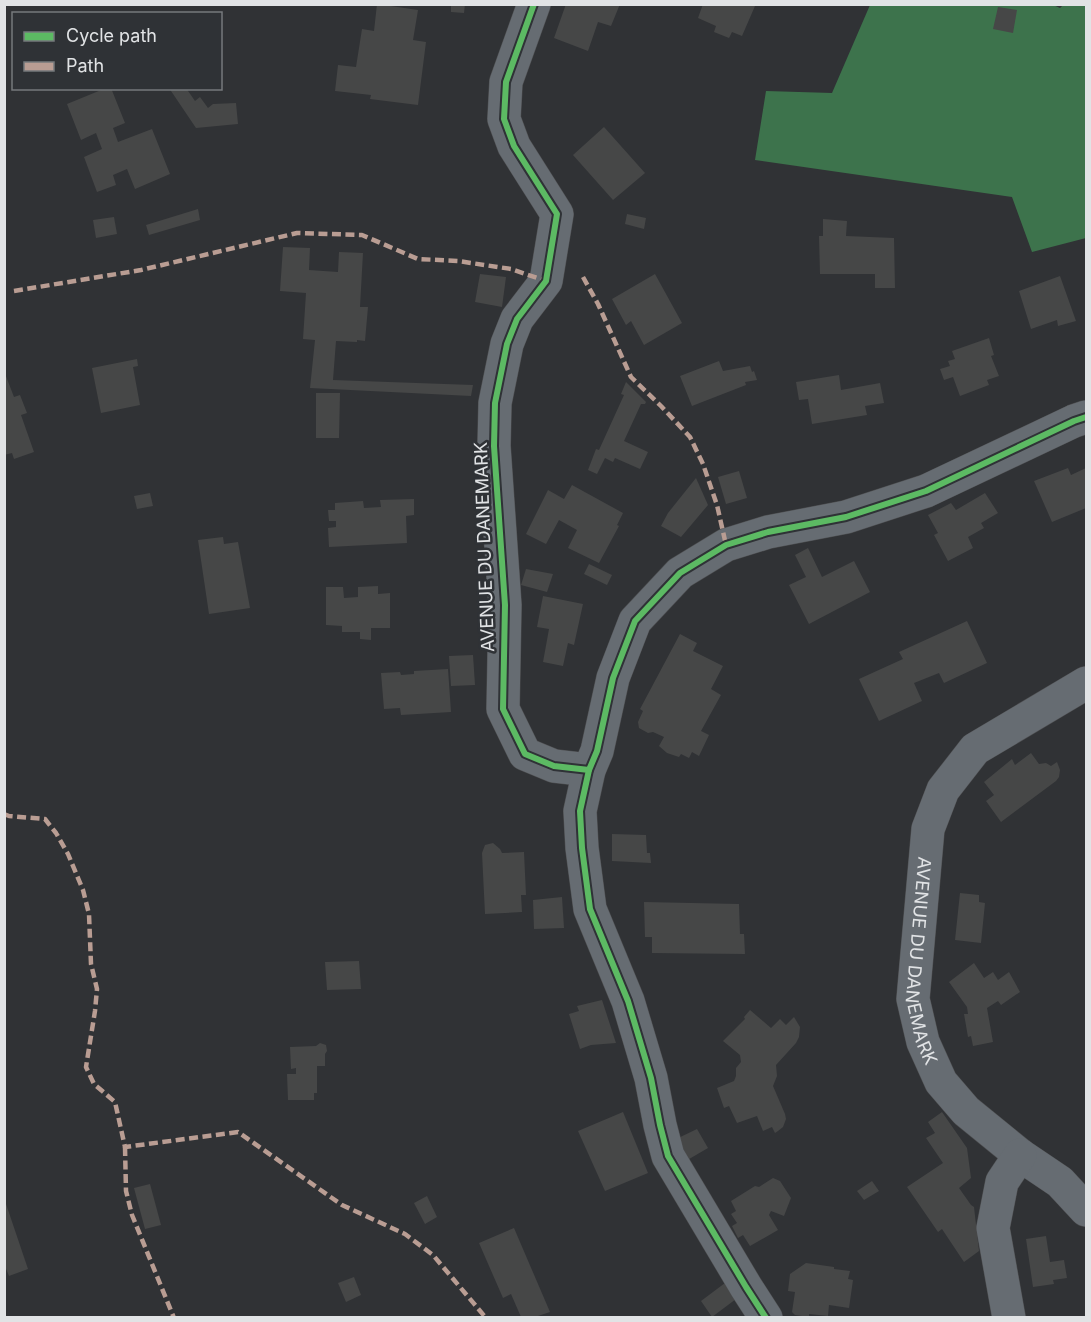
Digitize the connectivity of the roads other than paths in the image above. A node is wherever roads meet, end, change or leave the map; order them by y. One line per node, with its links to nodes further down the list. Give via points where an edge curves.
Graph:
1 (534, 4): 4 (street, AVENUE DU DANEMARK, via 506,82 504,119 514,146 557,214 546,281 517,319 507,344 495,403 494,446 505,605 503,709 525,754 554,766)
2 (1086, 417): 4 (street, via 926,491 846,517 768,532 726,545 680,573 635,621 613,678 597,751)
3 (1086, 683): 5 (street, AVENUE DU DANEMARK, via 975,749 943,790 928,829 913,999 923,1042 941,1082 953,1096)
4 (588, 770): 7 (street, via 580,811 590,909 628,1001 651,1078 668,1156)
5 (1020, 1155): 6 (street, AVENUE DU DANEMARK, via 1060,1182); 8 (street, via 1002,1182 993,1228)
6 (1086, 1210)
7 (766, 1317)
8 (1009, 1317)

